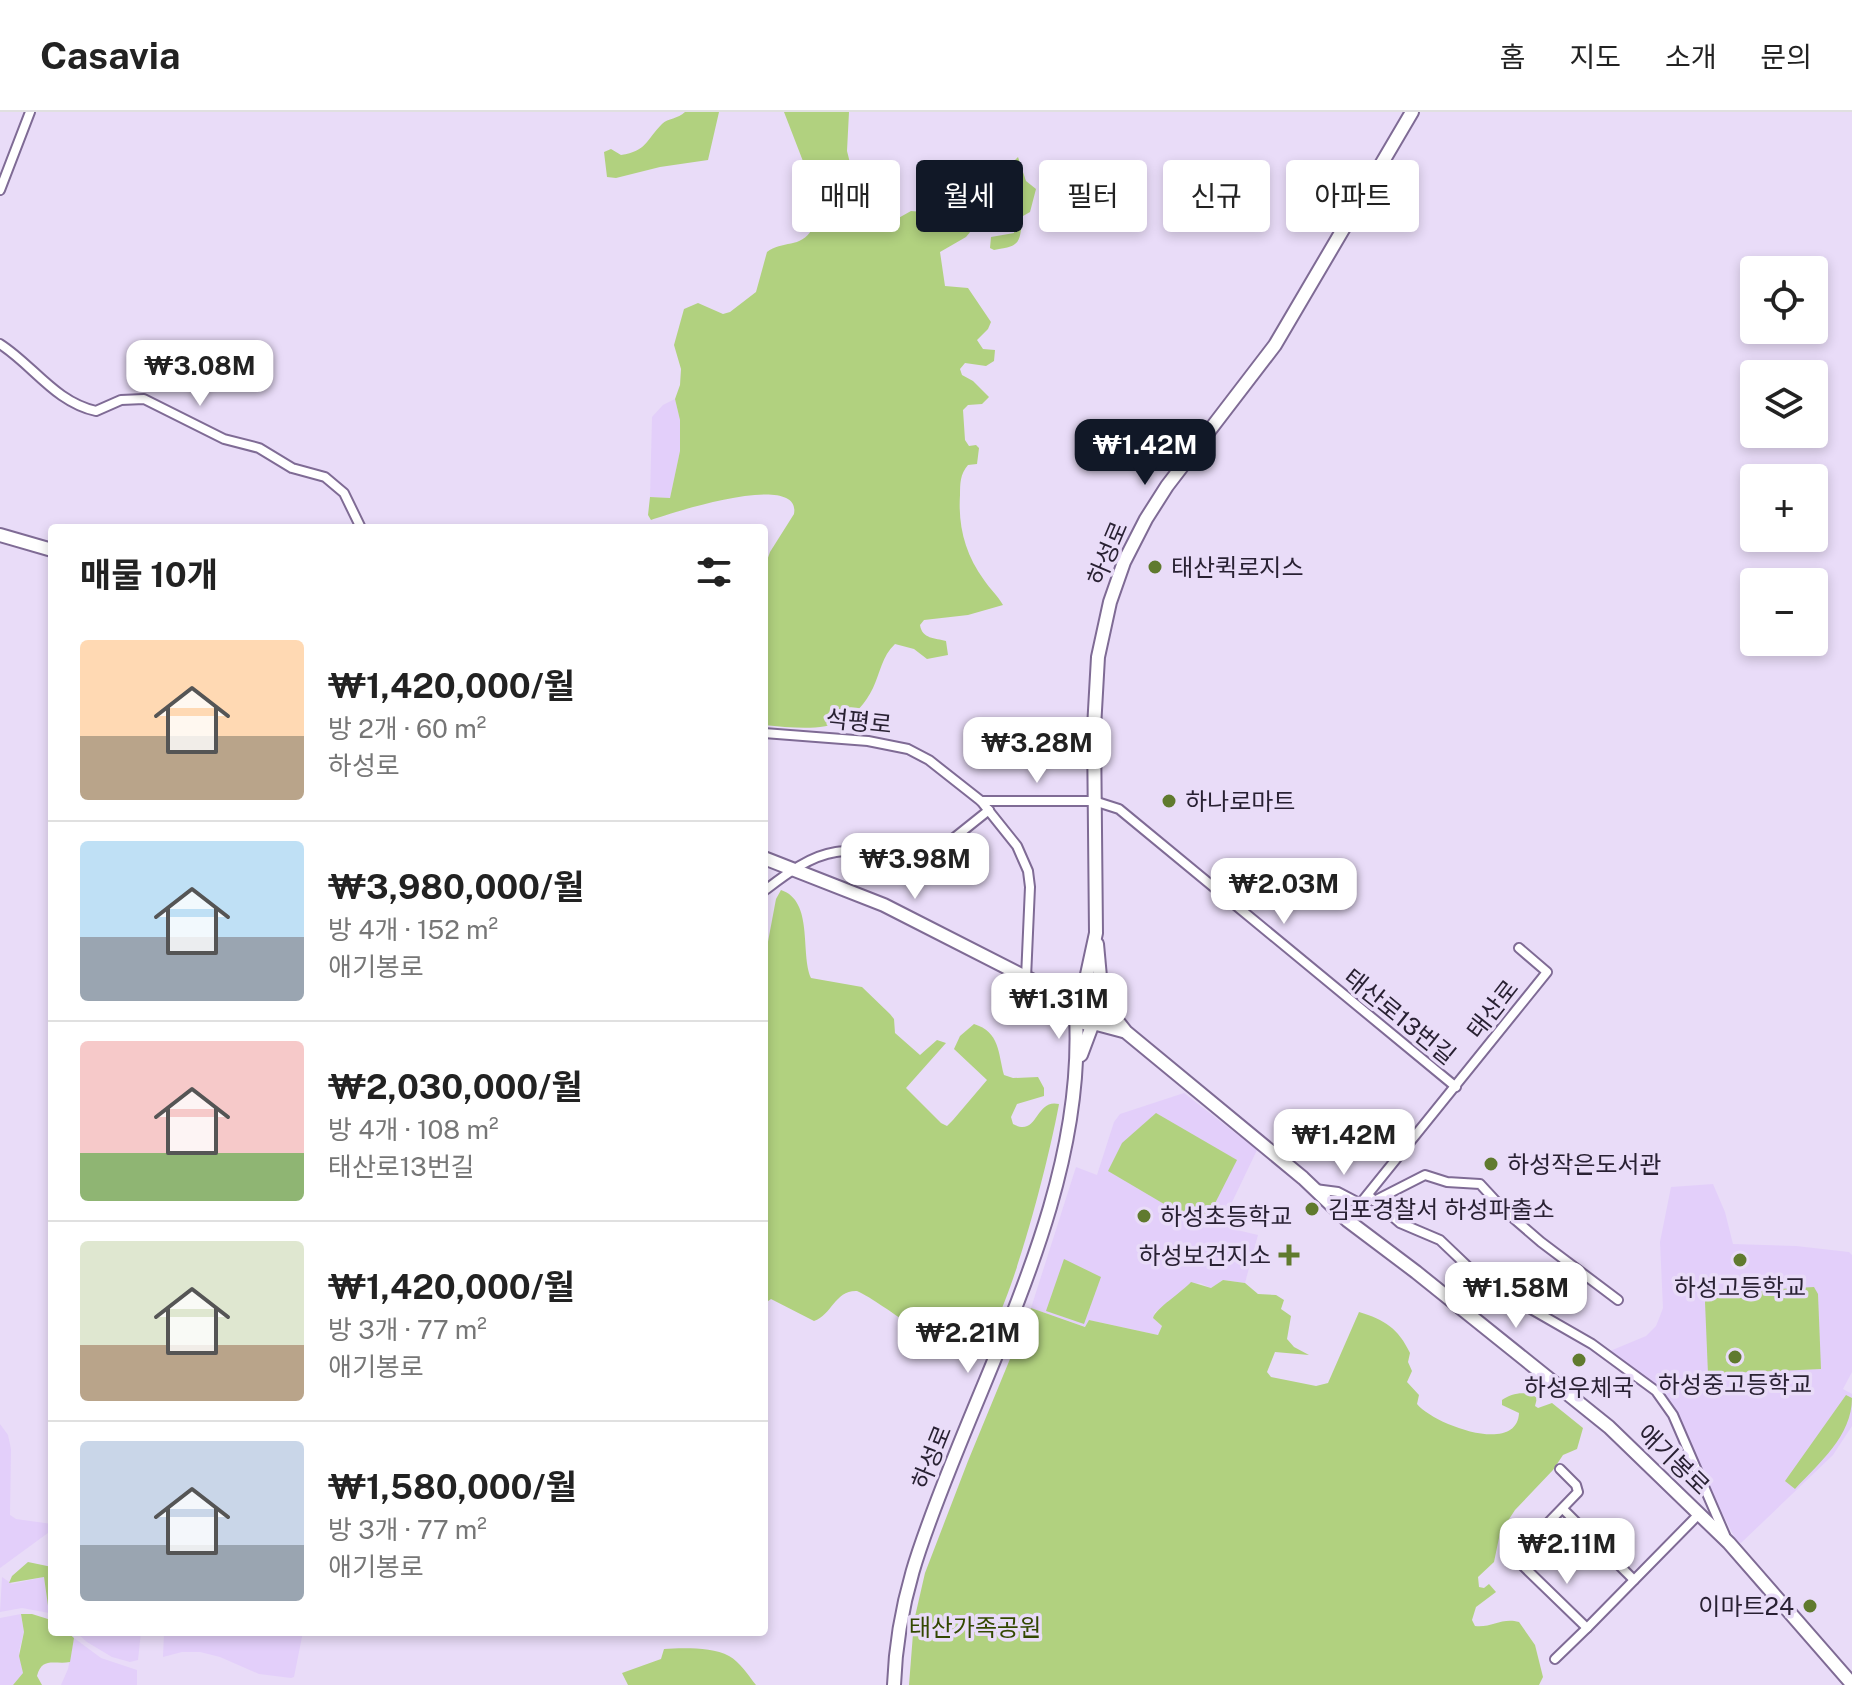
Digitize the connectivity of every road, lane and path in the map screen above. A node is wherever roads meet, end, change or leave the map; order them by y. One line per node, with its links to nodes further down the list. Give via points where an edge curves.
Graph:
1 (30, 112): 3 (street)
2 (1412, 112): 10 (street, 하성로, via 1275,345 1167,486 1134,540 1101,636)
3 (0, 190)
4 (0, 344): 5 (street, via 74,404 96,411 121,400 144,399 224,439 325,477 344,493)
5 (359, 524)
6 (0, 535): 7 (street)
7 (48, 549)
8 (768, 733): 9 (street, 석평로, via 908,749)
9 (981, 801): 10 (street); 11 (street, 석평로)
10 (1094, 801): 15 (street, 하성로); 25 (street, 태산로13번길, via 1119,809)
11 (989, 810): 13 (street, via 931,852 835,853); 17 (street, 석평로, via 1017,846 1028,871)
12 (768, 860): 13 (street)
13 (792, 870): 14 (street); 17 (street, via 884,905)
14 (768, 888)
15 (1096, 933): 19 (street, 하성로); 20 (street)
16 (1519, 948): 25 (street, 태산로, via 1547,972)
17 (1026, 978): 18 (street)
18 (1045, 987): 19 (street); 21 (street)
19 (1083, 993): 20 (street); 21 (street, via 1075,1001)
20 (1103, 1001): 22 (street, via 1104,1014); 23 (street, 애기봉로)
21 (1075, 1014): 22 (street, via 1084,1023); 24 (street, 하성로)
22 (1093, 1023): 23 (street); 24 (street)
23 (1126, 1032): 26 (street, 애기봉로)
24 (1077, 1066): 39 (street, 하성로, via 1045,1222 908,1580)
25 (1456, 1087): 27 (street, 태산로)
26 (1315, 1189): 28 (street, via 1338,1192); 29 (street, 애기봉로)
27 (1371, 1198): 28 (street, 태산로); 30 (street, 태산로, via 1425,1175 1480,1184 1541,1242); 34 (street, via 1400,1223 1440,1240 1484,1282 1592,1344 1656,1391 1673,1415)
28 (1361, 1204): 29 (street, 태산로)
29 (1347, 1220): 33 (street, 애기봉로, via 1589,1410)
30 (1618, 1300)
31 (1560, 1469): 32 (street, via 1578,1488)
32 (1563, 1509): 35 (street); 36 (street, via 1519,1553 1518,1561)
33 (1699, 1514): 34 (street, 애기봉로); 35 (street, 애기봉로)
34 (1729, 1543): 38 (street, 애기봉로)
35 (1634, 1580): 36 (street, 애기봉로)
36 (1587, 1628): 37 (street, 애기봉로)
37 (1555, 1659)
38 (1852, 1684)
39 (894, 1685)

